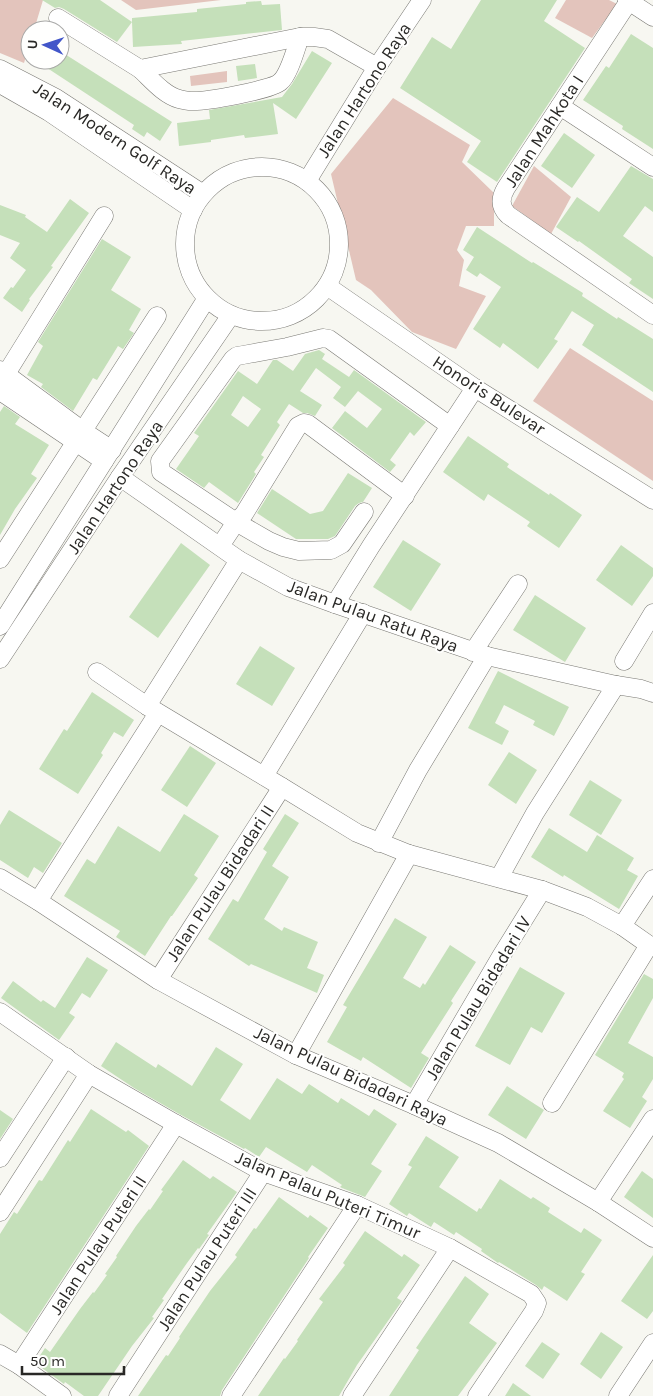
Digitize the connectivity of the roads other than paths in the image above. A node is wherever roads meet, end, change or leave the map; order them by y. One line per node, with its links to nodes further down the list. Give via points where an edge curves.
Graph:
1 (422, 0): 5 (street, Jalan Hartono Raya)
2 (638, 5): 9 (street, Jalan Mahkota I)
3 (58, 18): 7 (street)
4 (300, 36): 5 (street, via 328,39); 7 (street); 7 (street, via 281,82 262,90 198,101 178,99)
5 (377, 67): 11 (street, Jalan Hartono Raya)
6 (0, 69): 12 (street, Jalan Modern Golf Raya, via 56,98)
7 (140, 69)
8 (0, 84): 13 (street, Jalan Modern Golf Raya, via 49,112)
9 (560, 106): 10 (street); 18 (street, Jalan Mahkota I, via 502,195 504,211)
10 (653, 168)
11 (306, 181): 12 (street, via 276,168 244,168 228,174); 15 (street, via 332,210 338,229 339,249)
12 (203, 194): 13 (street)
13 (193, 210): 16 (street, via 187,225 186,256 197,286)
14 (104, 216): 20 (street)
15 (327, 286): 17 (street, via 313,303 274,321 252,321); 21 (street, Honoris Bulevar)
16 (207, 298): 17 (street); 25 (street, Jalan Hartono Raya)
17 (231, 315): 26 (street, Jalan Hartono Raya)
18 (653, 315)
19 (157, 316): 24 (street)
20 (2, 375): 24 (street)
21 (475, 388): 23 (street); 29 (street, Honoris Bulevar)
22 (0, 391): 24 (street)
23 (450, 426): 27 (street, via 329,339 323,338 233,359 160,461 161,472); 28 (street)
24 (79, 436): 25 (street); 34 (street)
25 (108, 455): 40 (street, Jalan Hartono Raya)
26 (120, 478): 30 (street, Jalan Pulau Ratu Raya); 42 (street, Jalan Hartono Raya)
27 (170, 478): 30 (street); 32 (street)
28 (404, 496): 32 (street, via 304,423 298,426); 37 (street)
29 (653, 500)
30 (154, 501): 33 (street, Jalan Pulau Ratu Raya)
31 (364, 512): 32 (street, via 342,544 322,551 283,547)
32 (236, 522): 33 (street)
33 (220, 546): 35 (street, Jalan Pulau Ratu Raya)
34 (0, 559)
35 (239, 560): 37 (street, Jalan Pulau Ratu Raya, via 288,587); 47 (street)
36 (518, 584): 41 (street)
37 (335, 604): 38 (street, Jalan Pulau Ratu Raya)
38 (363, 613): 41 (street, Jalan Pulau Ratu Raya); 48 (street)
39 (653, 613): 43 (street)
40 (1, 623)
41 (480, 654): 45 (street, Jalan Pulau Ratu Raya); 50 (street)
42 (0, 659)
43 (624, 661)
44 (97, 672): 47 (street)
45 (616, 685): 46 (street, Jalan Pulau Ratu Raya); 53 (street)
46 (653, 693)
47 (152, 710): 48 (street); 56 (street)
48 (264, 776): 49 (street)
49 (282, 787): 50 (street); 59 (street, Jalan Pulau Bidadari II)
50 (379, 843): 51 (street)
51 (409, 854): 53 (street); 61 (street)
52 (0, 878): 56 (street, Jalan Pulau Bidadari Raya)
53 (498, 878): 55 (street)
54 (653, 879): 57 (street)
55 (542, 890): 57 (street, via 587,907); 65 (street, Jalan Pulau Bidadari IV)
56 (38, 901): 59 (street, Jalan Pulau Bidadari Raya)
57 (622, 926): 58 (street)
58 (651, 946): 64 (street)
59 (158, 980): 61 (street, Jalan Pulau Bidadari Raya)
60 (0, 1012): 62 (street, Jalan Palau Puteri Timur)
61 (296, 1055): 65 (street, Jalan Pulau Bidadari Raya)
62 (66, 1057): 63 (street, Jalan Palau Puteri Timur); 68 (street)
63 (89, 1074): 67 (street, Jalan Palau Puteri Timur); 72 (street)
64 (552, 1103)
65 (414, 1105): 70 (street, Jalan Pulau Bidadari Raya, via 498,1143)
66 (653, 1119): 70 (street)
67 (176, 1124): 69 (street, Jalan Palau Puteri Timur); 77 (street, Jalan Pulau Puteri II)
68 (0, 1158)
69 (263, 1172): 71 (street, Jalan Palau Puteri Timur); 79 (street, Jalan Pulau Puteri III)
70 (598, 1202): 73 (street, Jalan Pulau Bidadari Raya)
71 (357, 1206): 74 (street, Jalan Palau Puteri Timur); 80 (street)
72 (0, 1212)
73 (653, 1238)
74 (450, 1248): 81 (street); 82 (street, Jalan Palau Puteri Timur, via 531,1294 537,1303)
75 (653, 1343): 83 (street)
76 (0, 1354): 77 (street)
77 (19, 1365): 78 (street)
78 (62, 1396)
79 (118, 1396)
80 (231, 1396)
81 (352, 1396)
82 (477, 1396)
83 (618, 1396)

